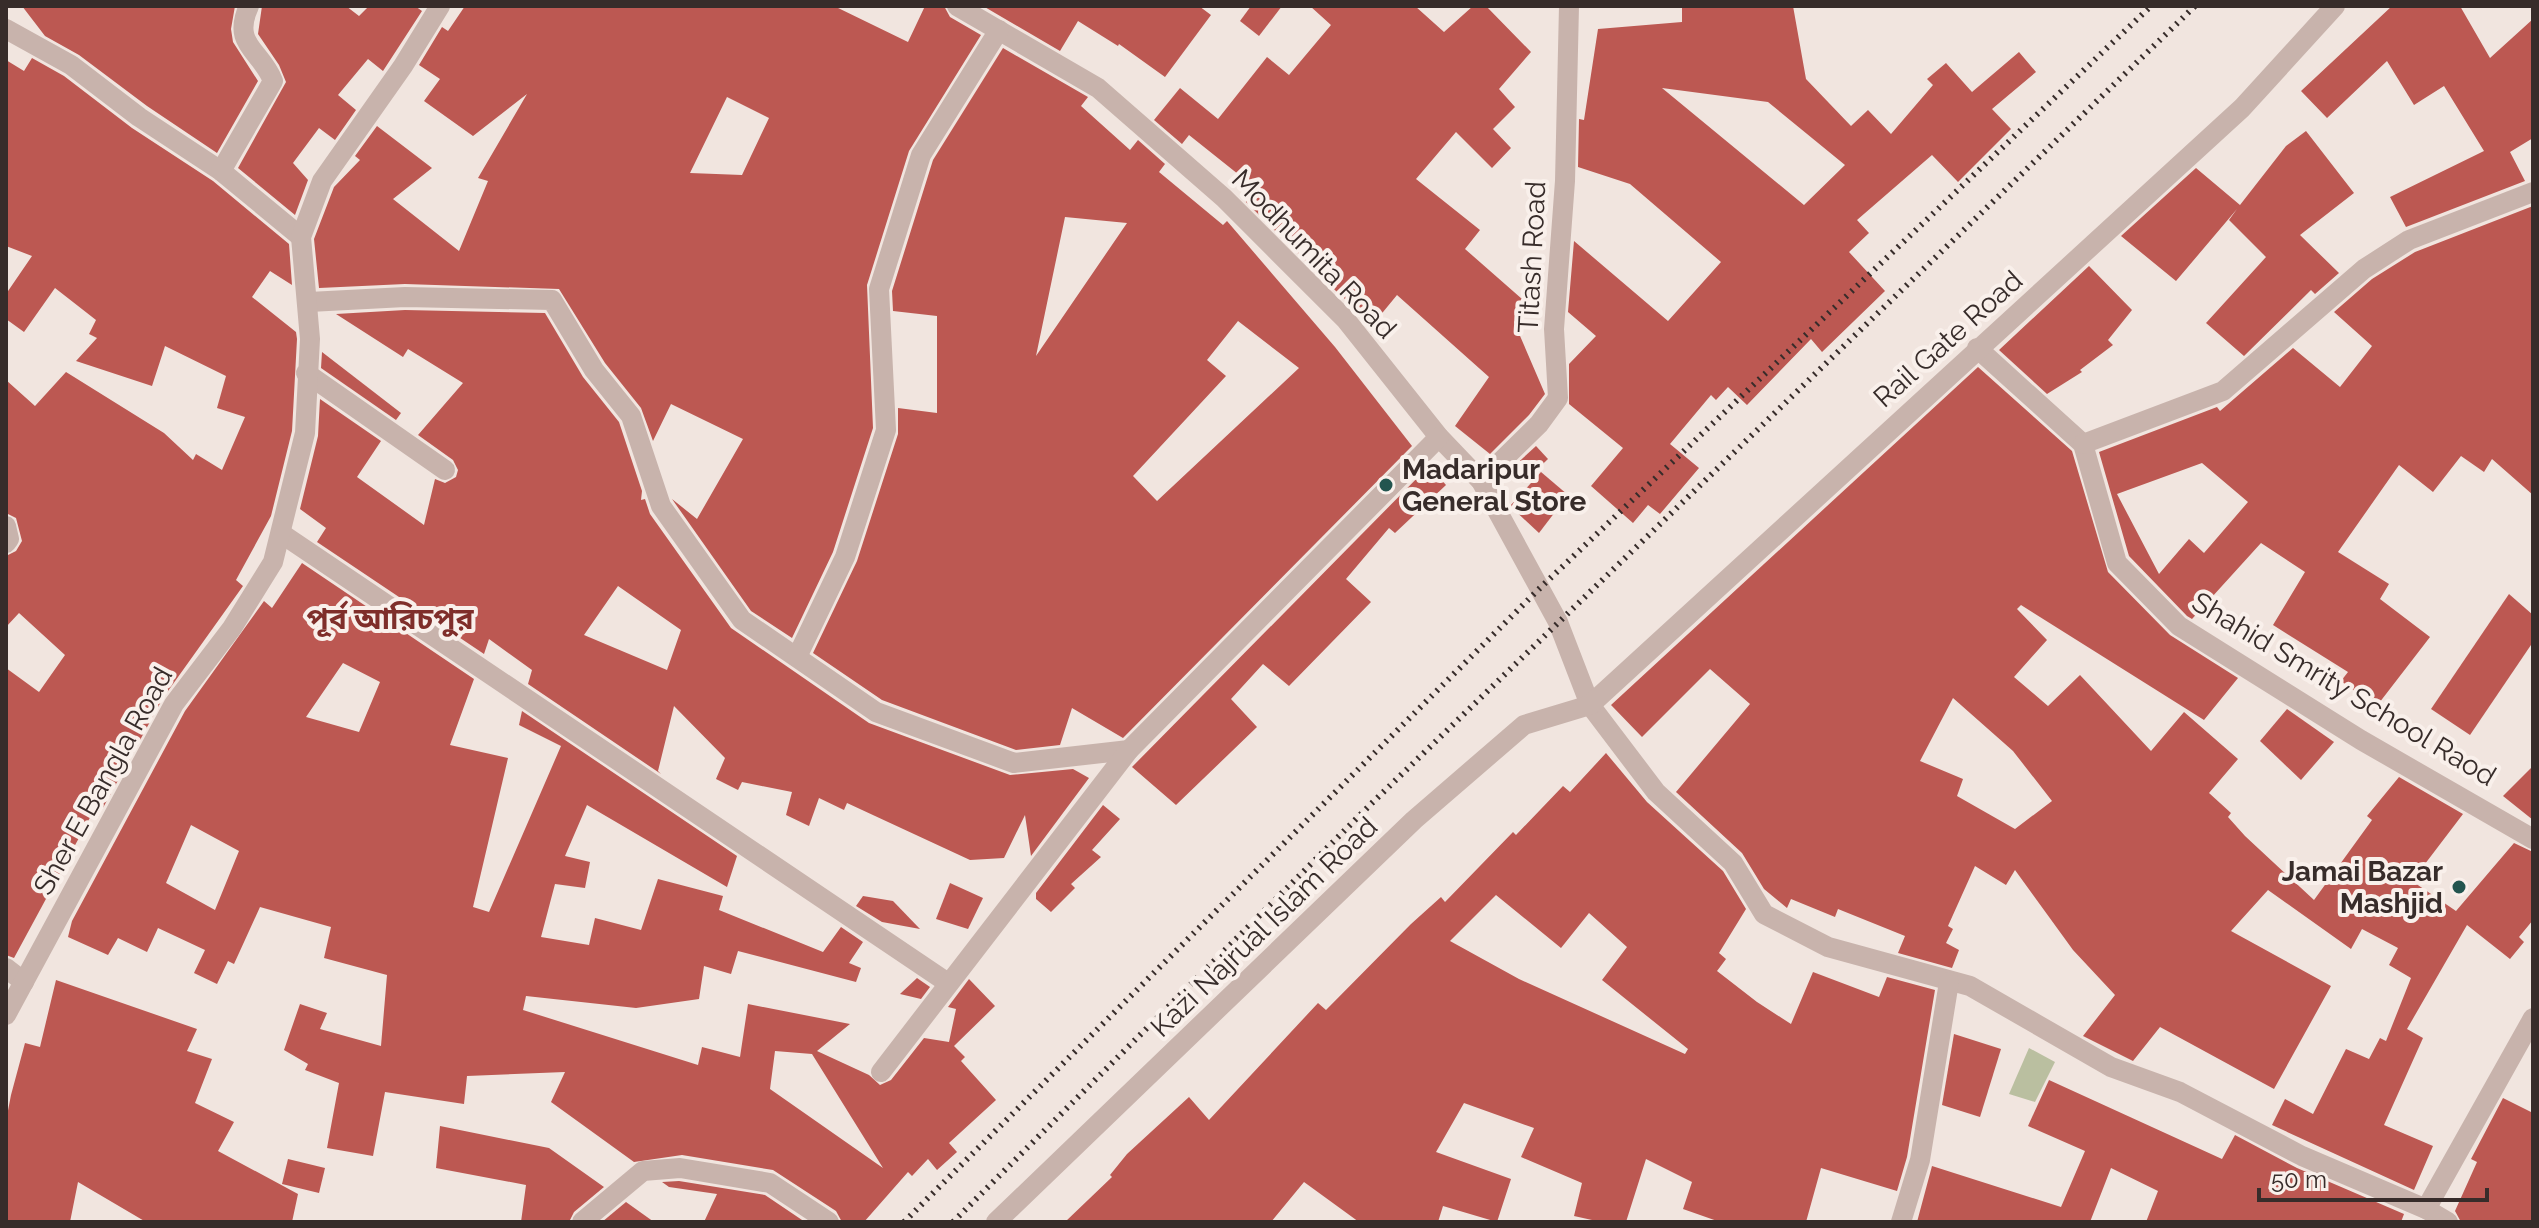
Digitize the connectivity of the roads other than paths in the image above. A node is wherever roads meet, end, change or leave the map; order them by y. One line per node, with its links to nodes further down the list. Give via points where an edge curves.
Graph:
1 (249, 6): 8 (street, via 241,23 244,39 273,81)
2 (440, 6): 10 (street, via 322,181)
3 (957, 6): 7 (street, Modhumita Road)
4 (1569, 6): 17 (street, Titash Road, via 1565,181 1554,329 1558,398)
5 (2335, 6): 12 (street, Rail Gate Road, via 2242,108)
6 (6, 29): 8 (street, via 71,65)
7 (999, 30): 14 (street, Modhumita Road, via 1098,88 1224,198 1346,320); 21 (street, via 916,169 879,289 886,430 845,557)
8 (221, 171): 10 (street)
9 (2533, 192): 15 (street, via 2409,240 2364,269 2223,391)
10 (301, 237): 11 (street, Sher E Bangla Road)
11 (309, 302): 13 (street, Sher E Bangla Road); 21 (street, via 405,297 552,300 594,370 631,416 661,506 742,620)
12 (1977, 348): 15 (street); 22 (street, Rail Gate Road)
13 (306, 373): 16 (street); 19 (street, Sher E Bangla Road, via 305,433)
14 (1439, 437): 17 (street, Modhumita Road); 23 (street)
15 (2083, 444): 24 (street, Shahid Smrity School Raod, via 2117,563 2179,626)
16 (445, 470)
17 (1481, 481): 22 (street, Modhumita Road, via 1558,622)
18 (6, 526): 20 (street)
19 (282, 534): 26 (street, Sher E Bangla Road, via 260,586 174,704); 28 (street)
20 (6, 543)
21 (797, 657): 23 (street, via 876,712 1014,763)
22 (1590, 705): 27 (street, Modhumita Road, via 1656,792 1733,863 1764,914 1828,947); 35 (street, Kazi Najrual Islam Road, via 1524,725 1436,801)
23 (1129, 750): 28 (street)
24 (2533, 839)
25 (6, 968): 26 (street)
26 (24, 982): 29 (street, Sher E Bangla Road)
27 (1949, 982): 32 (street, Modhumita Road, via 1970,986 2111,1067 2180,1092 2302,1156); 36 (street, via 1920,1160)
28 (948, 983): 31 (street)
29 (6, 1015)
30 (2533, 1018): 32 (street)
31 (881, 1072)
32 (2426, 1209): 37 (street, Modhumita Road)
33 (582, 1222): 34 (street, via 643,1171 680,1168 770,1183)
34 (829, 1222)
35 (996, 1222)
36 (1901, 1222)
37 (2448, 1222)

